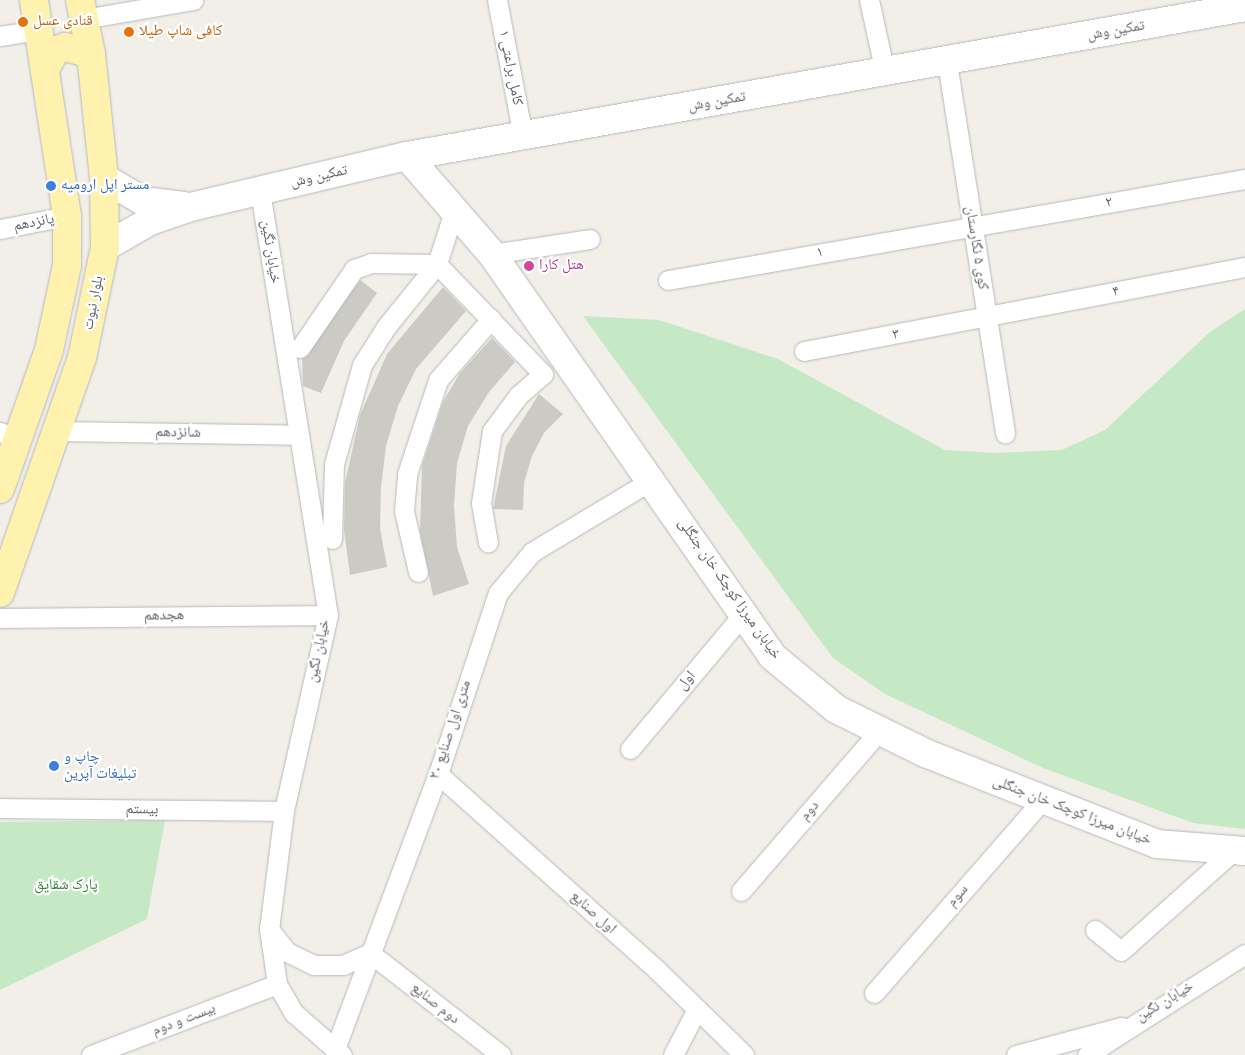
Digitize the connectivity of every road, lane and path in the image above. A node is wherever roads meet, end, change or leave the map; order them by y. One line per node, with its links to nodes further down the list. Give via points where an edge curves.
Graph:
1 (34, 0): 7 (main road)
2 (193, 0): 6 (street)
3 (497, 0): 13 (street, کامل براعتی ۱)
4 (869, 0): 12 (street)
5 (1245, 7): 10 (street, تمکین وش)
6 (82, 9): 9 (main road, بلوار نبوت)
7 (38, 30): 8 (street); 11 (main road)
8 (0, 36)
9 (91, 54): 11 (main road, via 65,47 55,51); 15 (main road, بلوار نبوت)
10 (947, 62): 12 (street, تمکین وش); 21 (street, کوی ۵ نگارستان)
11 (46, 68): 20 (main road)
12 (885, 72): 13 (street, تمکین وش)
13 (523, 136): 14 (street, تمکین وش)
14 (407, 156): 17 (street, تمکین وش); 19 (street, خیابان میرزا کوچک خان جنگلی)
15 (104, 178): 18 (street, via 143,200); 24 (main road, بلوار نبوت)
16 (1245, 179): 21 (street, ۲)
17 (260, 191): 18 (street, تمکین وش); 36 (street, خیابان نگین)
18 (191, 206): 24 (street, via 150,221)
19 (454, 211): 25 (street, خیابان میرزا کوچک خان جنگلی); 26 (street)
20 (67, 216): 22 (street, پانزدهم); 35 (main road, via 67,265 60,309)
21 (972, 226): 28 (street, ۱); 29 (street, کوی ۵ نگارستان)
22 (0, 229)
23 (590, 239): 25 (street)
24 (105, 247): 33 (main road, بلوار نبوت, via 82,358)
25 (492, 254): 37 (street, خیابان میرزا کوچک خان جنگلی)
26 (437, 264): 30 (street); 31 (street, via 371,263 354,269); 39 (street, via 386,327 362,365 334,464)
27 (1245, 267): 29 (street, ۴)
28 (668, 280)
29 (987, 318): 32 (street, ۳); 34 (street, کوی ۵ نگارستان)
30 (491, 319): 40 (street, via 543,374 518,396 492,431 480,502); 41 (street, via 438,380 407,474 404,511)
31 (300, 348)
32 (804, 351)
33 (57, 430): 36 (street, شانزدهم); 42 (main road, بلوار نبوت)
34 (1005, 433)
35 (9, 435): 38 (main road)
36 (299, 435): 44 (street, خیابان نگین)
37 (652, 480): 43 (street, خیابان میرزا کوچک خان جنگلی); 48 (street, ۲۰ متری اول صنایع, via 532,552 510,573 487,616)
38 (0, 489)
39 (332, 539)
40 (488, 542)
41 (418, 572)
42 (0, 593)
43 (744, 612): 46 (street, خیابان میرزا کوچک خان جنگلی, via 772,656 836,709); 47 (street, اول)
44 (328, 615): 45 (street, هجدهم); 51 (street, خیابان نگین)
45 (0, 618)
46 (879, 731): 49 (street, خیابان میرزا کوچک خان جنگلی); 53 (street, دوم)
47 (630, 750)
48 (438, 774): 56 (street, ۲۰ متری اول صنایع); 60 (street, اول صنایع)
49 (1043, 799): 52 (street, خیابان میرزا کوچک خان جنگلی, via 1158,844); 59 (street, سوم)
50 (0, 808): 51 (street, بیستم)
51 (284, 811): 54 (street, خیابان نگین)
52 (1240, 853): 55 (street, via 1121,951)
53 (741, 891)
54 (269, 930): 56 (street, via 287,952 314,965 343,965); 58 (street, خیابان نگین)
55 (1095, 930)
56 (370, 953): 62 (street, ۲۰ متری اول صنایع); 64 (street, دوم صنایع)
57 (1245, 954): 61 (street, خیابان نگین)
58 (277, 984): 62 (street, خیابان نگین, via 294,1013); 63 (street, بیست و دوم)
59 (874, 993)
60 (697, 1009): 65 (street); 66 (street, اول صنایع)
61 (1127, 1025): 67 (street); 68 (street, خیابان نگین)
62 (339, 1052)
63 (91, 1055)
64 (501, 1055)
65 (672, 1055)
66 (744, 1055)
67 (1016, 1055)
68 (1087, 1055)

